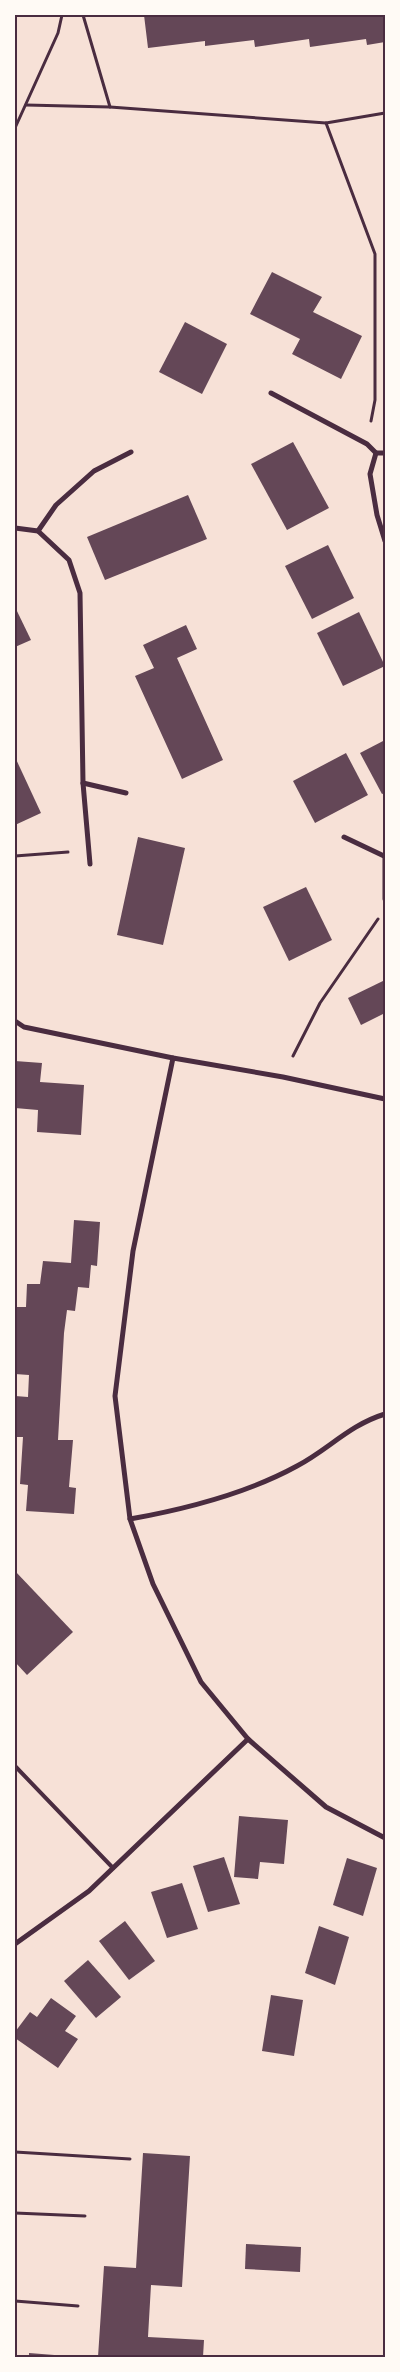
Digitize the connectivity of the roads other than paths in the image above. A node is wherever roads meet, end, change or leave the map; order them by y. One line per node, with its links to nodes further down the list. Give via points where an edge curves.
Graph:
1 (271, 393): 3 (street, via 367,444)
2 (131, 452): 6 (street, via 94,471 56,505)
3 (376, 453): 4 (street); 7 (street, via 370,474)
4 (385, 453)
5 (15, 528): 6 (street)
6 (38, 531): 8 (street, via 68,560 80,593)
7 (385, 541)
8 (82, 783): 9 (street); 12 (street)
9 (126, 793)
10 (344, 837): 11 (street)
11 (384, 856): 13 (street)
12 (90, 864)
13 (385, 899)
14 (15, 1021): 15 (street, via 24,1027)
15 (173, 1058): 16 (street); 18 (street, via 133,1251 115,1396)
16 (385, 1099)
17 (385, 1414): 18 (street, via 361,1423 298,1466 245,1489 172,1512)
18 (130, 1519): 19 (street, via 153,1584 201,1682)
19 (248, 1739): 21 (street, via 326,1807); 22 (street)
20 (15, 1766): 22 (lane)
21 (385, 1838)
22 (113, 1868): 23 (street, via 89,1891)
23 (15, 1944)

